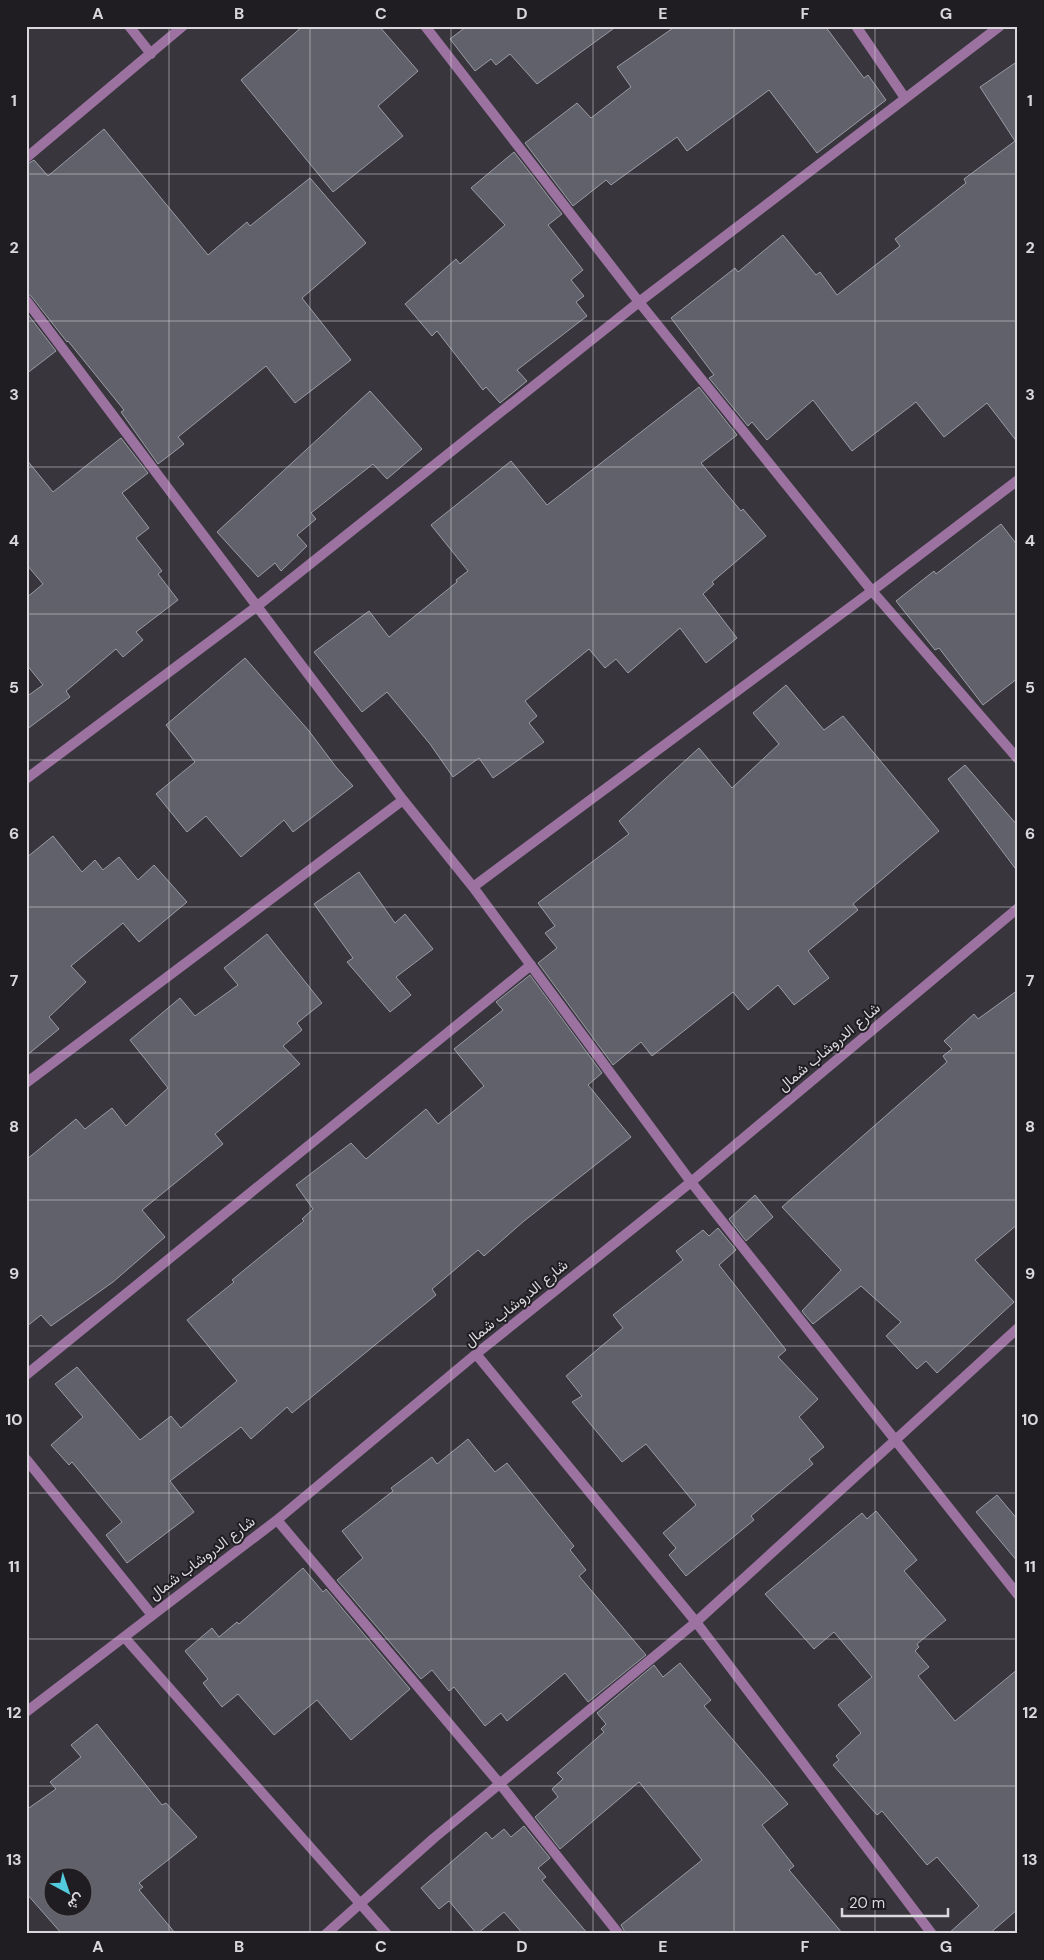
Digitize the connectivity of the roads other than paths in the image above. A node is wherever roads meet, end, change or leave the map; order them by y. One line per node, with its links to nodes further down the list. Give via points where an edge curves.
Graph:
1 (129, 26): 6 (street)
2 (183, 26): 6 (street)
3 (425, 26): 10 (street)
4 (856, 26): 7 (street)
5 (1000, 26): 7 (street)
6 (151, 54): 8 (street)
7 (905, 98): 10 (street)
8 (26, 158)
9 (26, 300): 13 (street)
10 (639, 302): 12 (street); 13 (street)
11 (1018, 480): 12 (street)
12 (872, 591): 14 (street); 17 (street)
13 (256, 607): 15 (street); 16 (street)
14 (1018, 759)
15 (26, 779)
16 (403, 800): 17 (street); 20 (street)
17 (473, 887): 19 (street)
18 (1018, 908): 21 (street, شارع الدروشاب شمال)
19 (531, 965): 21 (street); 24 (street)
20 (26, 1083)
21 (691, 1182): 23 (street, شارع الدروشاب شمال); 25 (street)
22 (1018, 1328): 25 (street)
23 (476, 1354): 27 (street, شارع الدروشاب شمال); 30 (street)
24 (26, 1375)
25 (896, 1439): 28 (street); 30 (street)
26 (26, 1459): 29 (street)
27 (277, 1520): 29 (street, شارع الدروشاب شمال); 33 (street)
28 (1018, 1595)
29 (152, 1615): 31 (street, شارع الدروشاب شمال)
30 (696, 1622): 33 (street); 38 (street)
31 (125, 1638): 32 (street, شارع الدروشاب شمال); 34 (street)
32 (26, 1712)
33 (500, 1784): 34 (street); 37 (street)
34 (362, 1902): 35 (street); 36 (street)
35 (326, 1934)
36 (387, 1934)
37 (619, 1934)
38 (932, 1934)

